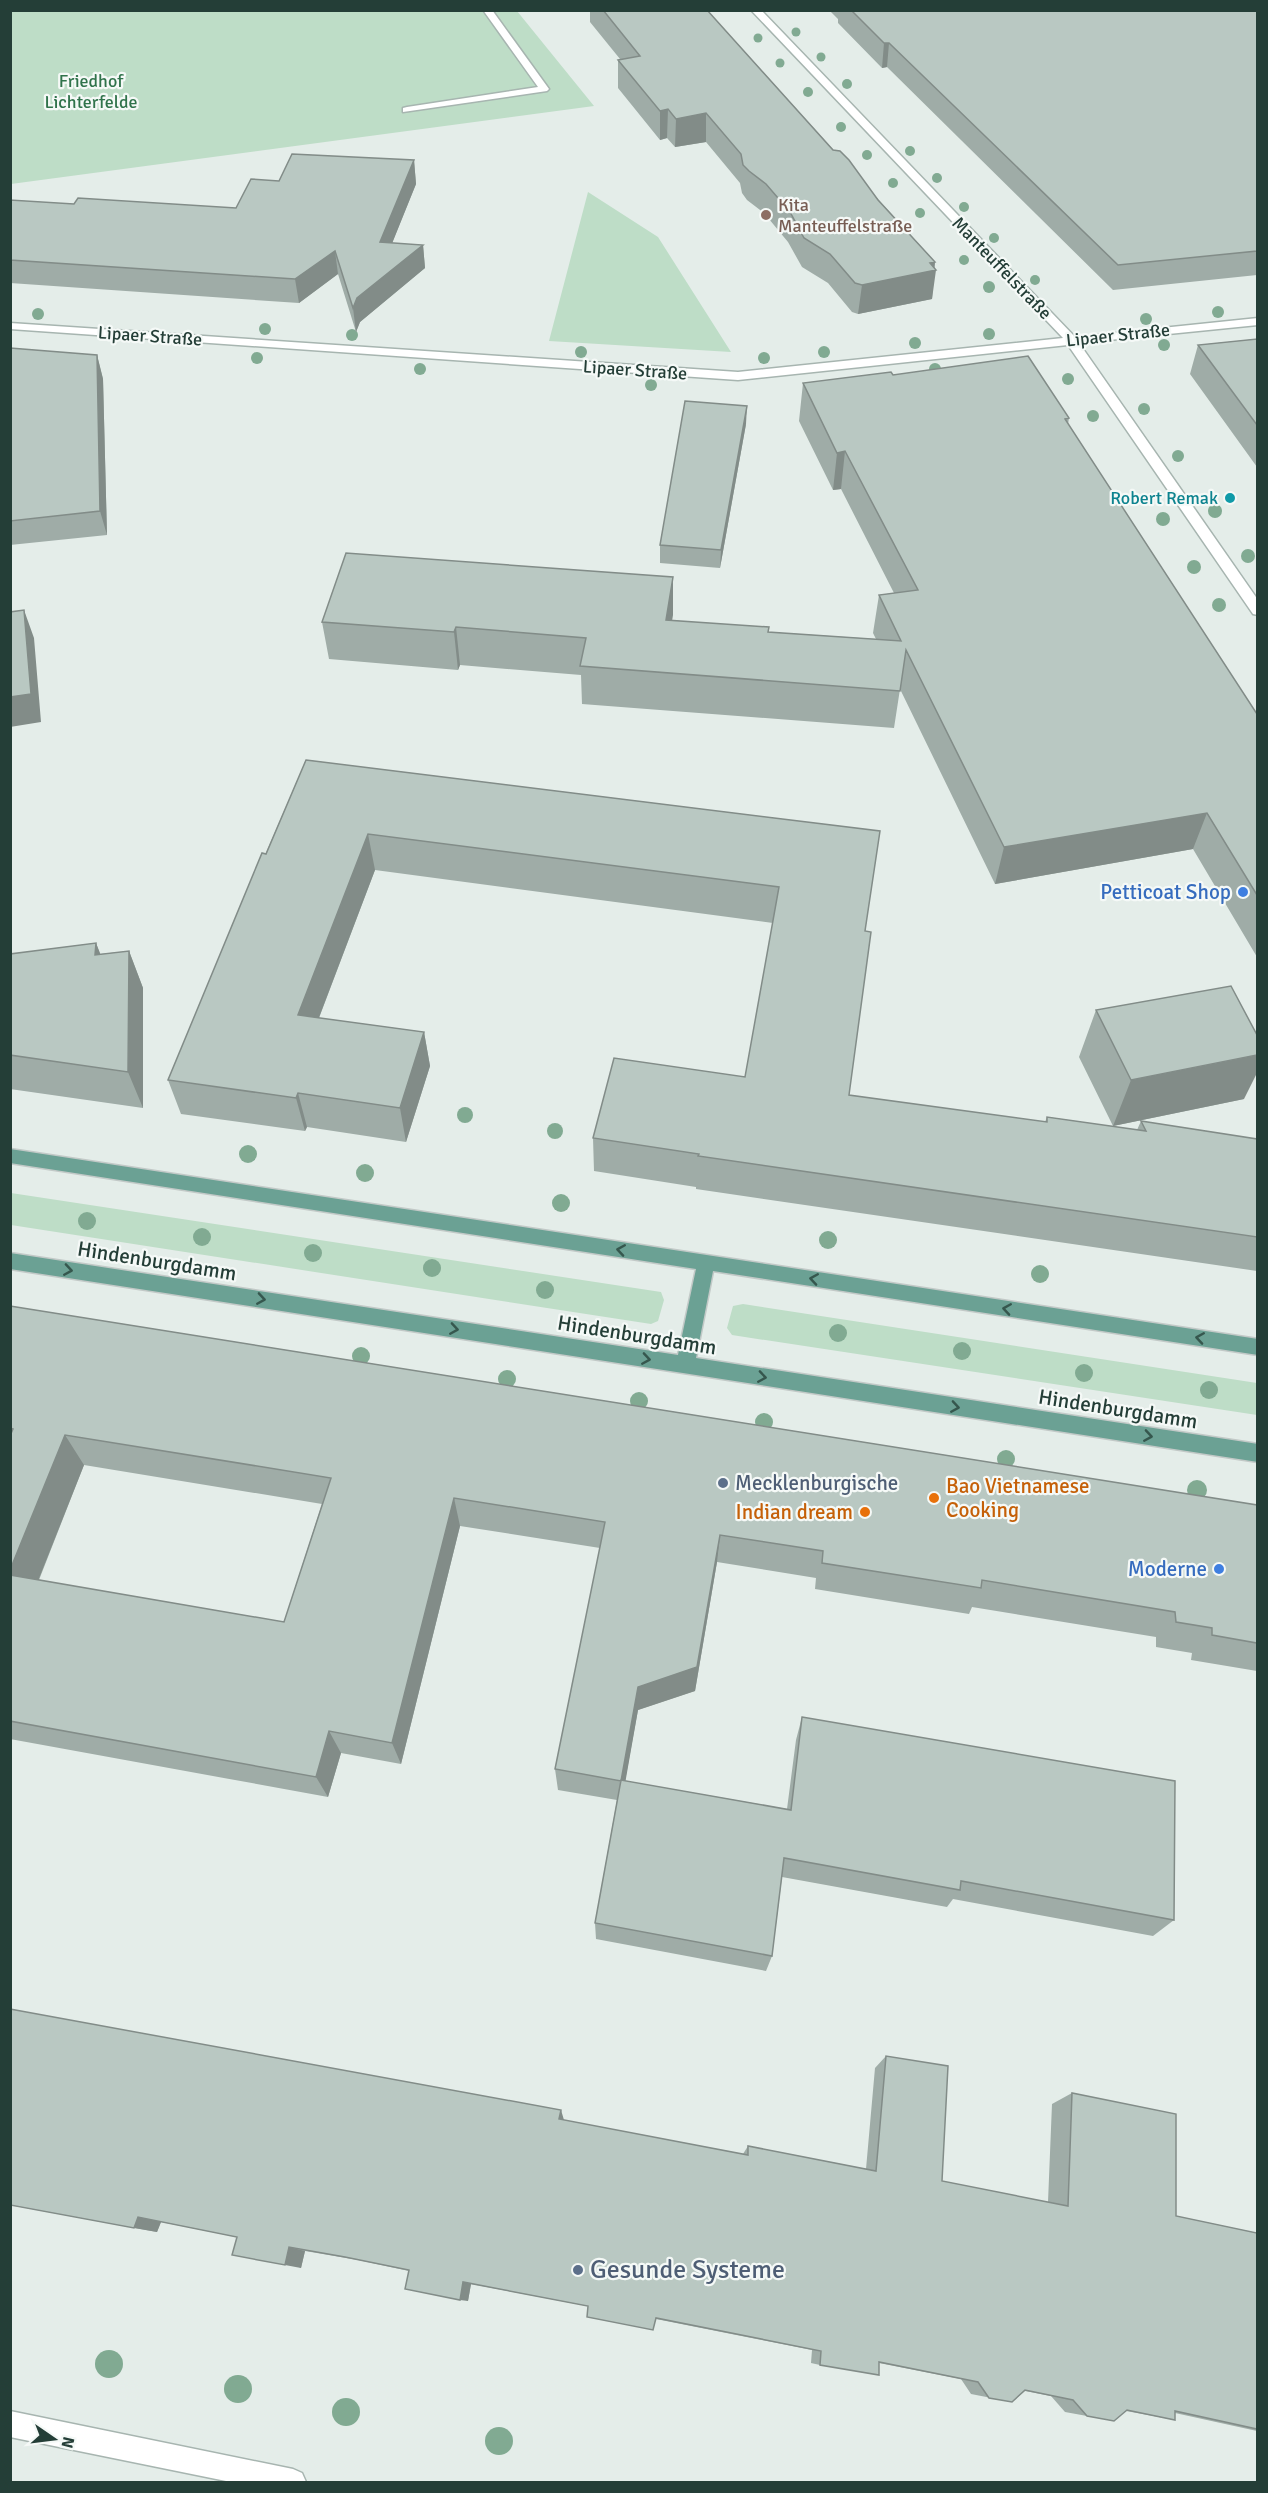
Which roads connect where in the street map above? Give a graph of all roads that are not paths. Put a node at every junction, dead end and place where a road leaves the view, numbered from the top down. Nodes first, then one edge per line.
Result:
1 (487, 10) edge
2 (755, 10) edge
3 (407, 110) dead end
4 (1257, 321) edge
5 (10, 326) edge
6 (1071, 340) junction
7 (1257, 611) edge
8 (10, 1156) edge
9 (10, 1261) edge
10 (706, 1263) junction
11 (1257, 1347) edge
12 (685, 1365) junction
13 (1257, 1453) edge
14 (10, 2424) edge
15 (293, 2482) edge

1 - 3 street
2 - 6 street, Manteuffelstraße
4 - 6 street, Lipaer Straße
5 - 6 street, Lipaer Straße
6 - 7 street, Manteuffelstraße
10 -> 8 main road
9 -> 12 main road, Hindenburgdamm
11 -> 10 main road
10 - 12 main road
12 -> 13 main road, Hindenburgdamm
14 - 15 street

